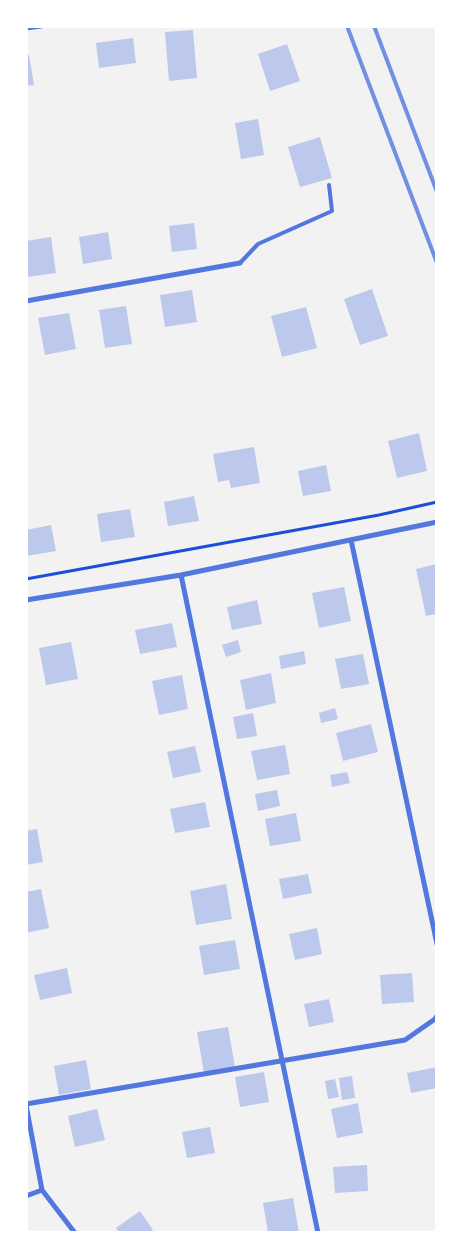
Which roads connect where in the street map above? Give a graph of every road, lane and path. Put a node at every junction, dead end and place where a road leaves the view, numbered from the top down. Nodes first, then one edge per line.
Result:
1 (40, 26) edge
2 (26, 28) edge
3 (329, 185) dead end
4 (240, 263) joint
5 (26, 301) edge
6 (437, 502) edge
7 (437, 522) edge
8 (351, 540) junction
9 (181, 574) junction
10 (26, 579) edge
11 (26, 600) edge
12 (437, 944) edge
13 (437, 1016) edge
14 (281, 1061) junction
15 (26, 1104) edge
16 (42, 1190) junction
17 (26, 1196) edge
18 (75, 1233) edge
19 (318, 1233) edge

1 - 2 street
3 - 4 lane
4 - 5 street
6 - 10 path
7 - 8 street
8 - 9 street
8 - 12 street
9 - 11 street
9 - 14 street
13 - 14 street
14 - 15 street
14 - 19 street
15 - 16 street
16 - 17 street
16 - 18 street

